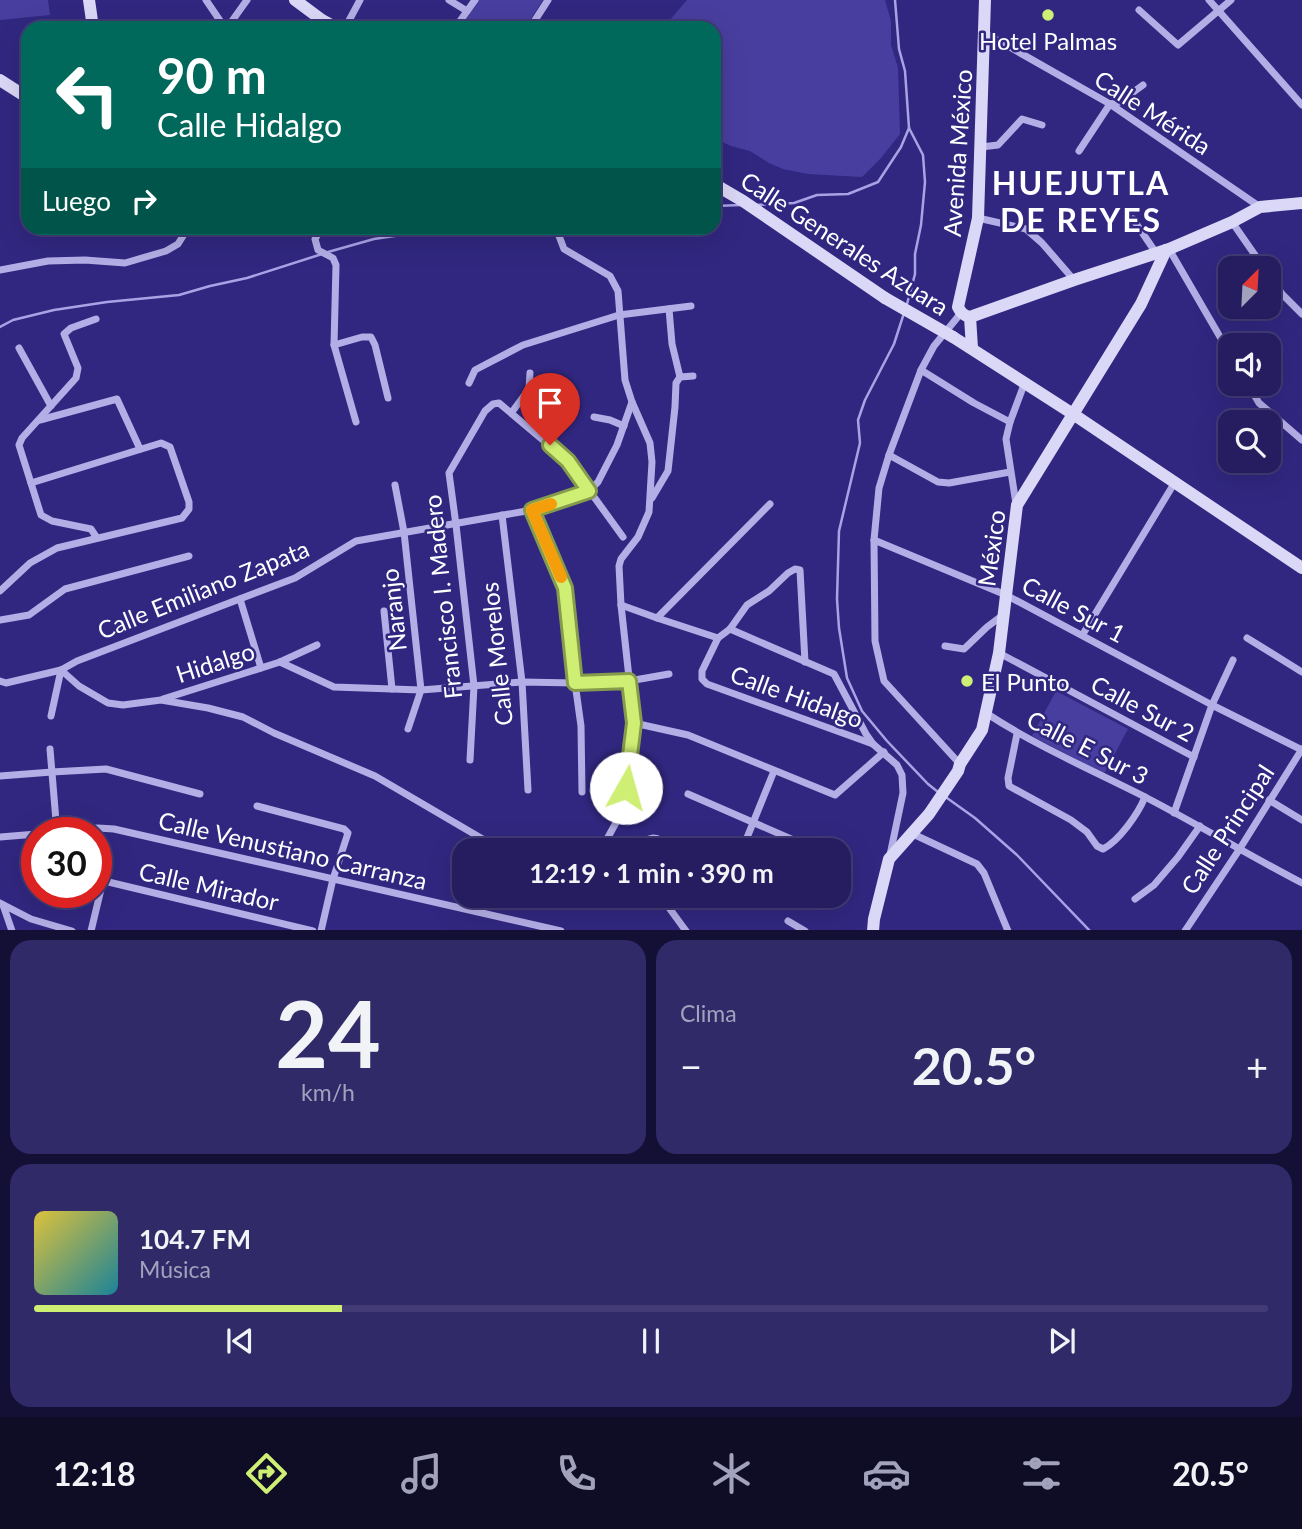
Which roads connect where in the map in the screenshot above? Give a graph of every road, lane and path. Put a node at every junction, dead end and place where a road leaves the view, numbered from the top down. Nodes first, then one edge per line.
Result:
1 (89, 0) edge
2 (206, 0) edge
3 (247, 0) edge
4 (295, 0) edge
5 (360, 0) edge
6 (449, 0) edge
7 (475, 0) edge
8 (548, 0) edge
9 (985, 0) edge
10 (1209, 0) edge
11 (1231, 0) edge
12 (1139, 10) dead end
13 (467, 11) junction
14 (1219, 12) junction
15 (322, 20) edge
16 (92, 21) edge
17 (221, 21) edge
18 (231, 21) edge
19 (349, 21) edge
20 (460, 21) edge
21 (535, 21) edge
22 (985, 33) junction
23 (0, 80) edge
24 (1143, 85) dead end
25 (21, 94) edge
26 (1110, 104) junction
27 (1302, 106) edge
28 (1042, 125) dead end
29 (981, 146) junction
30 (1079, 151) dead end
31 (721, 188) edge
32 (1302, 203) edge
33 (1260, 207) junction
34 (978, 218) junction
35 (1133, 219) dead end
36 (1232, 222) junction
37 (184, 235) edge
38 (317, 235) edge
39 (558, 235) edge
40 (1164, 251) junction
41 (1256, 256) edge
42 (0, 270) edge
43 (1074, 280) junction
44 (1281, 293) edge
45 (691, 306) dead end
46 (669, 309) junction
47 (963, 312) junction
48 (1302, 314) edge
49 (619, 315) junction
50 (96, 319) dead end
51 (1218, 335) edge
52 (334, 345) junction
53 (19, 348) dead end
54 (972, 348) junction
55 (921, 370) junction
56 (530, 373) dead end
57 (693, 376) dead end
58 (680, 377) junction
59 (1025, 382) junction
60 (469, 383) dead end
61 (1255, 396) edge
62 (388, 398) dead end
63 (632, 402) junction
64 (51, 406) junction
65 (512, 412) junction
66 (1073, 414) junction
67 (594, 417) dead end
68 (38, 420) junction
69 (356, 422) dead end
70 (1010, 422) junction
71 (624, 426) junction
72 (1302, 440) edge
73 (140, 449) junction
74 (889, 455) junction
75 (1010, 472) junction
76 (1175, 482) junction
77 (31, 483) junction
78 (395, 485) dead end
79 (589, 491) junction
80 (650, 502) junction
81 (770, 504) dead end
82 (1017, 505) junction
83 (532, 510) junction
84 (502, 514) junction
85 (457, 524) junction
86 (404, 532) junction
87 (623, 537) dead end
88 (97, 538) junction
89 (874, 540) junction
90 (189, 556) dead end
91 (1302, 568) edge
92 (0, 591) edge
93 (1006, 595) junction
94 (240, 599) junction
95 (621, 605) junction
96 (384, 611) dead end
97 (1004, 614) junction
98 (657, 618) junction
99 (0, 620) edge
100 (730, 629) junction
101 (1083, 634) junction
102 (719, 638) junction
103 (1247, 638) dead end
104 (317, 645) dead end
105 (945, 646) dead end
106 (999, 653) junction
107 (1233, 660) dead end
108 (280, 662) junction
109 (805, 662) junction
110 (261, 668) junction
111 (61, 670) junction
112 (1302, 672) edge
113 (669, 674) dead end
114 (0, 681) edge
115 (629, 681) junction
116 (522, 682) junction
117 (575, 683) junction
118 (474, 686) junction
119 (392, 689) junction
120 (421, 690) junction
121 (161, 700) junction
122 (1212, 705) junction
123 (986, 713) junction
124 (51, 716) dead end
125 (634, 723) junction
126 (408, 729) dead end
127 (1017, 734) junction
128 (873, 744) junction
129 (50, 749) dead end
130 (1302, 749) edge
131 (884, 752) junction
132 (1194, 757) junction
133 (470, 760) dead end
134 (959, 768) junction
135 (774, 771) junction
136 (52, 772) junction
137 (0, 776) edge
138 (528, 790) dead end
139 (582, 792) dead end
140 (200, 794) dead end
141 (688, 794) dead end
142 (1145, 797) junction
143 (1269, 800) junction
144 (257, 806) dead end
145 (1174, 813) junction
146 (55, 817) edge
147 (1302, 820) edge
148 (754, 824) junction
149 (1200, 825) junction
150 (112, 829) edge
151 (913, 834) junction
152 (21, 835) edge
153 (0, 836) edge
154 (481, 838) edge
155 (608, 838) edge
156 (748, 838) edge
157 (788, 838) edge
158 (1239, 850) junction
159 (889, 859) junction
160 (333, 879) junction
161 (112, 883) edge
162 (1302, 883) edge
163 (1135, 899) dead end
164 (2, 904) edge
165 (95, 908) edge
166 (669, 908) edge
167 (788, 921) dead end
168 (873, 925) edge
169 (12, 930) edge
170 (72, 930) edge
171 (91, 930) edge
172 (313, 930) edge
173 (321, 930) edge
174 (561, 930) edge
175 (686, 930) edge
176 (805, 930) edge
177 (862, 930) edge
178 (1008, 930) edge
179 (1185, 930) edge

1 - 16 street
2 - 17 street
3 - 18 street
4 - 15 street
5 - 19 street
6 - 13 street
7 - 13 street
8 - 21 street
9 - 22 street, Avenida México
10 - 14 street
11 - 14 street
12 - 14 street
13 - 20 street
14 - 27 street
22 - 26 street, Calle Mérida
22 - 29 street, Avenida México
23 - 25 street
24 - 26 street
26 - 30 street
26 - 33 street, Calle Mérida
28 - 29 street
29 - 34 street, Avenida México
31 - 54 street, Calle Generales Azuara, bridge
32 - 33 street
33 - 36 street
34 - 43 street
34 - 47 street, Avenida México
35 - 40 street
36 - 40 street
36 - 41 street
37 - 42 street
38 - 52 street
39 - 49 street
40 - 43 street
40 - 51 street
40 - 66 street, México
43 - 47 street
44 - 48 street
45 - 46 street
46 - 49 street
46 - 58 street
47 - 54 street, Avenida México
47 - 55 street
49 - 60 street
49 - 63 street
50 - 64 street
52 - 62 street
52 - 69 street
53 - 64 street
54 - 59 street, Calle Generales Azuara
55 - 70 street
55 - 74 street
56 - 65 street
57 - 58 street
58 - 80 street
59 - 66 street, Calle Generales Azuara
59 - 70 street
61 - 72 street
63 - 71 street
63 - 80 street
64 - 68 street
65 - 79 street
65 - 85 street, Francisco I. Madero
66 - 76 street, Calle Generales Azuara
66 - 82 street, México
67 - 71 street
68 - 73 street
68 - 77 street
70 - 75 street
71 - 79 street
73 - 77 street
73 - 88 street
74 - 75 street
74 - 89 street
75 - 82 street
76 - 91 street, Calle Generales Azuara
76 - 101 street
77 - 88 street
78 - 86 street, Naranjo
79 - 83 street, Calle Emiliano Zapata
79 - 87 street
80 - 95 street
81 - 98 street
82 - 93 street, México
83 - 84 street, Calle Emiliano Zapata
83 - 117 street
84 - 85 street, Calle Emiliano Zapata
84 - 116 street, Calle Morelos
85 - 86 street, Calle Emiliano Zapata
85 - 118 street, Francisco I. Madero
86 - 94 street, Calle Emiliano Zapata
86 - 120 street, Naranjo
88 - 92 street
89 - 93 street, Calle Sur 1
89 - 134 street
90 - 99 street
93 - 97 street, México
93 - 101 street, Calle Sur 1
94 - 110 street
94 - 111 street, Calle Emiliano Zapata
95 - 98 street
95 - 115 street
96 - 119 street
97 - 105 street
97 - 106 street, México
98 - 102 street
100 - 102 street
100 - 109 street
100 - 109 street
101 - 122 street, Calle Sur 1
102 - 128 street, Calle Hidalgo
103 - 112 street
104 - 108 street, Hidalgo
106 - 123 street, México
106 - 132 street, Calle Sur 2
107 - 122 street
108 - 110 street, Hidalgo
108 - 119 street
109 - 128 street
110 - 121 street, Hidalgo
111 - 114 street, Calle Emiliano Zapata
111 - 121 street
111 - 124 street
113 - 115 street
115 - 117 street
115 - 125 street
116 - 117 street
116 - 118 street
116 - 138 street, Calle Morelos
117 - 139 street
118 - 120 street
118 - 133 street, Francisco I. Madero
119 - 120 street
120 - 126 street, Naranjo
121 - 154 street
122 - 130 street
122 - 132 street
123 - 127 street, Calle E Sur 3
123 - 134 street, México
125 - 135 street
125 - 155 street
127 - 142 street, Calle E Sur 3
127 - 142 street
128 - 131 street
129 - 136 street
130 - 143 street, Calle Principal
131 - 135 street
131 - 159 street
132 - 145 street
134 - 151 street, México
135 - 148 street
136 - 137 street
136 - 140 street
136 - 146 street
141 - 148 street
142 - 145 street, Calle E Sur 3
143 - 147 street
143 - 158 street, Calle Principal
144 - 160 street
145 - 149 street, Calle E Sur 3
148 - 156 street
148 - 157 street
149 - 158 street, Calle E Sur 3
149 - 163 street
150 - 160 street, Calle Venustiano Carranza
151 - 159 street, México
151 - 178 street
152 - 153 street
158 - 162 street, Calle E Sur 3
158 - 179 street, Calle Principal
159 - 168 street
160 - 173 street
160 - 174 street, Calle Venustiano Carranza
161 - 172 street, Calle Mirador
164 - 169 street
164 - 170 street
165 - 171 street
166 - 175 street
167 - 176 street
168 - 177 street

